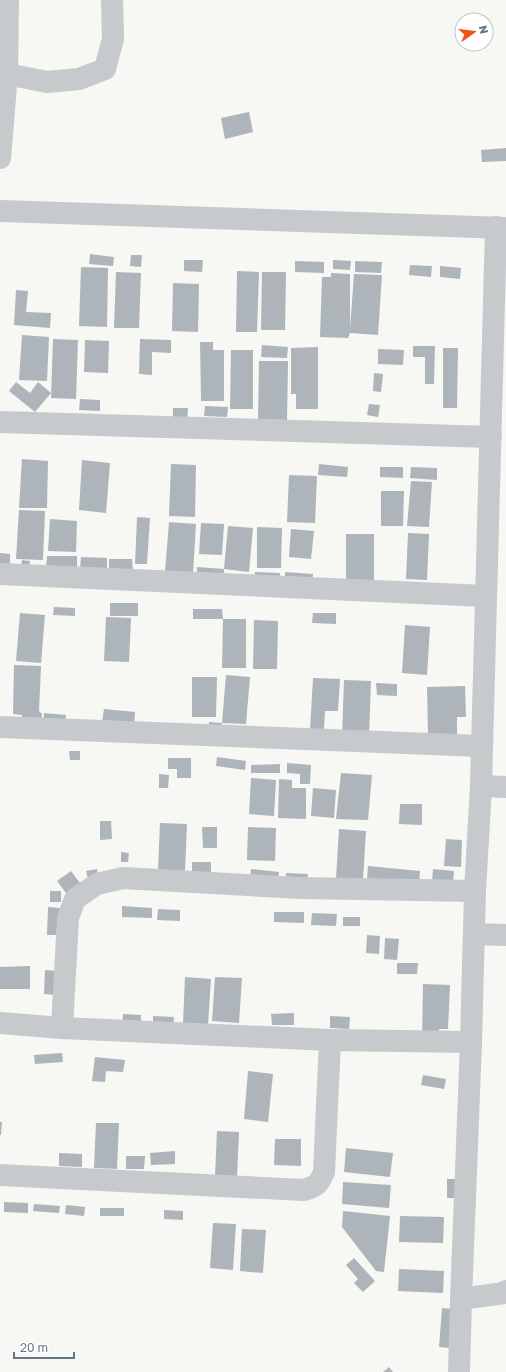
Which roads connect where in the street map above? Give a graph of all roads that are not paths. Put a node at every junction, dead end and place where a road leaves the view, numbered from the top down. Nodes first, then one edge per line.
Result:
1 (8, 0) edge
2 (112, 0) edge
3 (7, 74) junction
4 (0, 158) edge
5 (0, 211) edge
6 (501, 228) edge
7 (0, 422) edge
8 (491, 437) junction
9 (0, 574) edge
10 (485, 596) junction
11 (0, 727) edge
12 (481, 746) junction
13 (480, 786) junction
14 (506, 787) edge
15 (475, 891) junction
16 (474, 934) junction
17 (506, 935) edge
18 (0, 1023) edge
19 (62, 1028) junction
20 (330, 1040) junction
21 (471, 1042) junction
22 (0, 1174) edge
23 (506, 1294) edge
24 (461, 1299) junction
25 (459, 1372) edge

1 - 3 street
2 - 3 street
3 - 4 street
5 - 6 street
6 - 8 street
7 - 8 street
8 - 10 street
9 - 10 street
10 - 12 street
11 - 12 street
12 - 13 street
13 - 14 street
13 - 15 street
15 - 16 street
15 - 19 street
16 - 17 street
16 - 21 street
18 - 19 street
19 - 20 street
20 - 21 street
20 - 22 street
21 - 24 street
23 - 24 street
24 - 25 street

